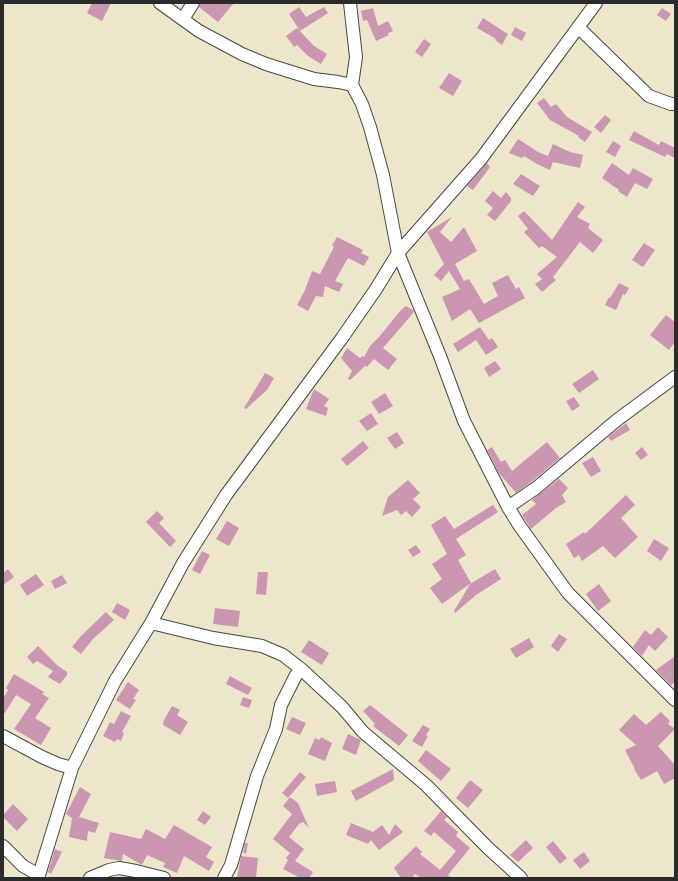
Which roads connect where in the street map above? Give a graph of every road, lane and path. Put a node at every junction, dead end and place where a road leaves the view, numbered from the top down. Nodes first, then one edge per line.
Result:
1 (160, 3) edge
2 (193, 3) edge
3 (350, 3) edge
4 (596, 3) edge
5 (183, 19) junction
6 (578, 27) junction
7 (352, 85) junction
8 (675, 104) edge
9 (398, 253) junction
10 (673, 382) edge
11 (508, 507) junction
12 (151, 623) junction
13 (301, 669) junction
14 (675, 700) edge
15 (3, 736) edge
16 (72, 768) junction
17 (3, 846) edge
18 (39, 876) edge
19 (90, 878) edge
20 (164, 878) edge
21 (224, 878) edge
22 (520, 878) edge

1 - 5 street
2 - 5 street
3 - 7 street
4 - 6 street
5 - 7 street
6 - 8 street
6 - 9 street
7 - 9 street
9 - 11 street
9 - 12 street
10 - 11 street
11 - 14 street
12 - 13 street
12 - 16 street
13 - 21 street
13 - 22 street
15 - 16 street
16 - 18 street
17 - 18 street
19 - 20 street

